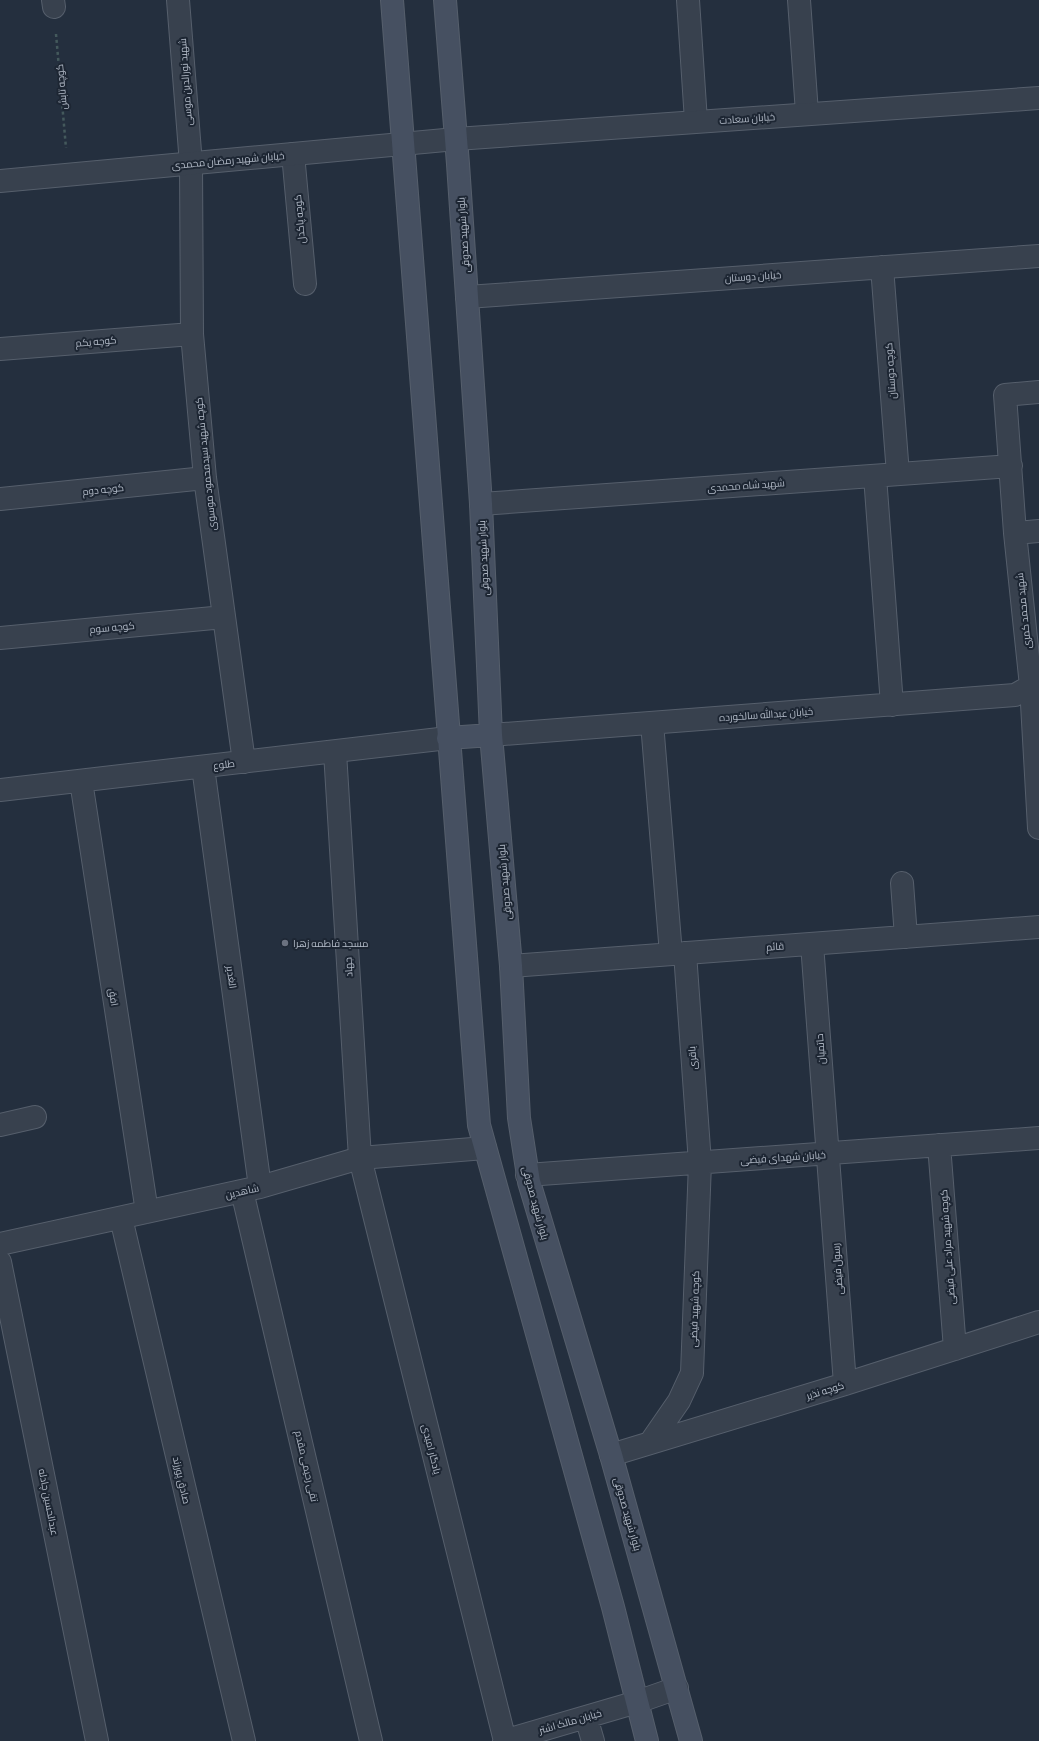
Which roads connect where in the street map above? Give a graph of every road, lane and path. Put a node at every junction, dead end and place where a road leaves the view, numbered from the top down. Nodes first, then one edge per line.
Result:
1 (178, 0) edge
2 (392, 0) edge
3 (444, 0) edge
4 (688, 0) edge
5 (799, 0) edge
6 (53, 4) edge
7 (1039, 98) edge
8 (807, 113) junction
9 (696, 121) junction
10 (456, 139) junction
11 (403, 144) junction
12 (293, 154) junction
13 (191, 164) junction
14 (68, 175) junction
15 (0, 181) edge
16 (1039, 256) edge
17 (882, 267) junction
18 (305, 284) dead end
19 (467, 297) junction
20 (192, 334) junction
21 (0, 349) edge
22 (1039, 392) edge
23 (1010, 466) junction
24 (898, 474) junction
25 (874, 476) junction
26 (206, 478) junction
27 (0, 499) edge
28 (481, 504) junction
29 (1039, 531) edge
30 (1016, 533) junction
31 (224, 617) junction
32 (0, 638) edge
33 (1035, 686) edge
34 (892, 705) junction
35 (652, 723) junction
36 (491, 736) junction
37 (448, 738) junction
38 (335, 752) junction
39 (244, 762) junction
40 (203, 767) junction
41 (82, 781) junction
42 (0, 790) edge
43 (1039, 826) edge
44 (902, 883) dead end
45 (1039, 927) edge
46 (906, 937) junction
47 (812, 944) junction
48 (678, 953) junction
49 (511, 966) junction
50 (34, 1117) dead end
51 (0, 1124) edge
52 (1039, 1138) edge
53 (939, 1146) junction
54 (485, 1148) junction
55 (828, 1153) junction
56 (360, 1158) junction
57 (700, 1163) junction
58 (527, 1175) junction
59 (251, 1189) junction
60 (148, 1212) junction
61 (121, 1218) junction
62 (0, 1244) edge
63 (0, 1262) edge
64 (1039, 1322) edge
65 (955, 1349) junction
66 (845, 1384) junction
67 (650, 1443) junction
68 (611, 1455) junction
69 (676, 1688) junction
70 (637, 1702) junction
71 (586, 1717) junction
72 (97, 1741) edge
73 (244, 1741) edge
74 (371, 1741) edge
75 (505, 1741) edge
76 (593, 1741) edge
77 (647, 1741) edge
78 (691, 1741) edge

1 - 13 street, شهید نورالدین موسی
2 - 11 main road
3 - 10 main road, بلوار شهید صدوقی
4 - 9 street
5 - 8 street
6 - 14 path, کوچه تابش
7 - 8 street, خیابان سعادت
8 - 9 street, خیابان سعادت
9 - 10 street, خیابان سعادت
10 - 11 street, خیابان شهید رمضان محمدی
10 - 19 main road, بلوار شهید صدوقی
11 - 12 street, خیابان شهید رمضان محمدی
11 - 37 main road
12 - 13 street, خیابان شهید رمضان محمدی
12 - 18 street, کوچه پاکدل
13 - 14 street, خیابان شهید رمضان محمدی
13 - 20 street, کوچه شهید سیدمحمود موسوی
14 - 15 street, خیابان شهید رمضان محمدی
16 - 17 street, خیابان دوستان
17 - 19 street, خیابان دوستان
17 - 24 street, کوچه دوستان
19 - 28 main road, بلوار شهید صدوقی
20 - 21 street, کوچه یکم
20 - 26 street, کوچه شهید سیدمحمود موسوی
22 - 23 street, شهید محمد کمری
23 - 24 street, شهید شاه محمدی
23 - 30 street, شهید محمد کمری
24 - 25 street, شهید شاه محمدی
25 - 28 street, شهید شاه محمدی
25 - 34 street
26 - 27 street, کوچه دوم
26 - 31 street, کوچه شهید سیدمحمود موسوی
28 - 36 main road, بلوار شهید صدوقی
29 - 30 street
30 - 33 street, شهید محمد کمری
31 - 32 street, کوچه سوم
31 - 39 street, کوچه شهید سیدمحمود موسوی
33 - 34 street, خیابان عبدالله سالخورده
33 - 43 street, شهید محمد کمری
34 - 35 street, خیابان عبدالله سالخورده
35 - 36 street, خیابان عبدالله سالخورده
35 - 48 street, باقری
36 - 37 main road
36 - 49 main road, بلوار شهید صدوقی
37 - 38 street, طلوع
37 - 54 main road
38 - 39 street, طلوع
38 - 56 street, جهاد
39 - 40 street, طلوع
40 - 41 street, طلوع
40 - 59 street, الغدیر
41 - 42 street, طلوع
41 - 60 street, افق
44 - 46 street
45 - 46 street, قائم
46 - 47 street, قائم
47 - 48 street, قائم
47 - 55 street, حاتمیان
48 - 49 street, قائم
48 - 57 street, باقری
49 - 58 main road, بلوار شهید صدوقی
50 - 51 street
52 - 53 street, خیابان شهدای فیضی
53 - 55 street, خیابان شهدای فیضی
53 - 65 street, کوچه شهید مراد علی فیضی
54 - 56 street, شاهدین
54 - 70 main road
55 - 57 street, خیابان شهدای فیضی
55 - 66 street, رسول فیضی
56 - 59 street, شاهدین
56 - 75 street, یادگار امیدی
57 - 58 street, خیابان شهدای فیضی
57 - 67 street, کوچه شهید فیضی
58 - 68 main road, بلوار شهید صدوقی
59 - 60 street, شاهدین
59 - 74 street, تقی رحیمی مقدم
60 - 61 street, شاهدین
61 - 62 street, شاهدین
61 - 73 street, صادق پورزند
63 - 72 street, عبدالحسین چادله
64 - 65 street, کوچه نذیر
65 - 66 street, کوچه نذیر
66 - 67 street, کوچه نذیر
67 - 68 street, کوچه نذیر
68 - 69 main road, بلوار شهید صدوقی
69 - 70 street, خیابان مالک اشتر
69 - 78 main road, بلوار شهید صدوقی
70 - 71 street, خیابان مالک اشتر
70 - 77 main road
71 - 75 street, خیابان مالک اشتر
71 - 76 street

